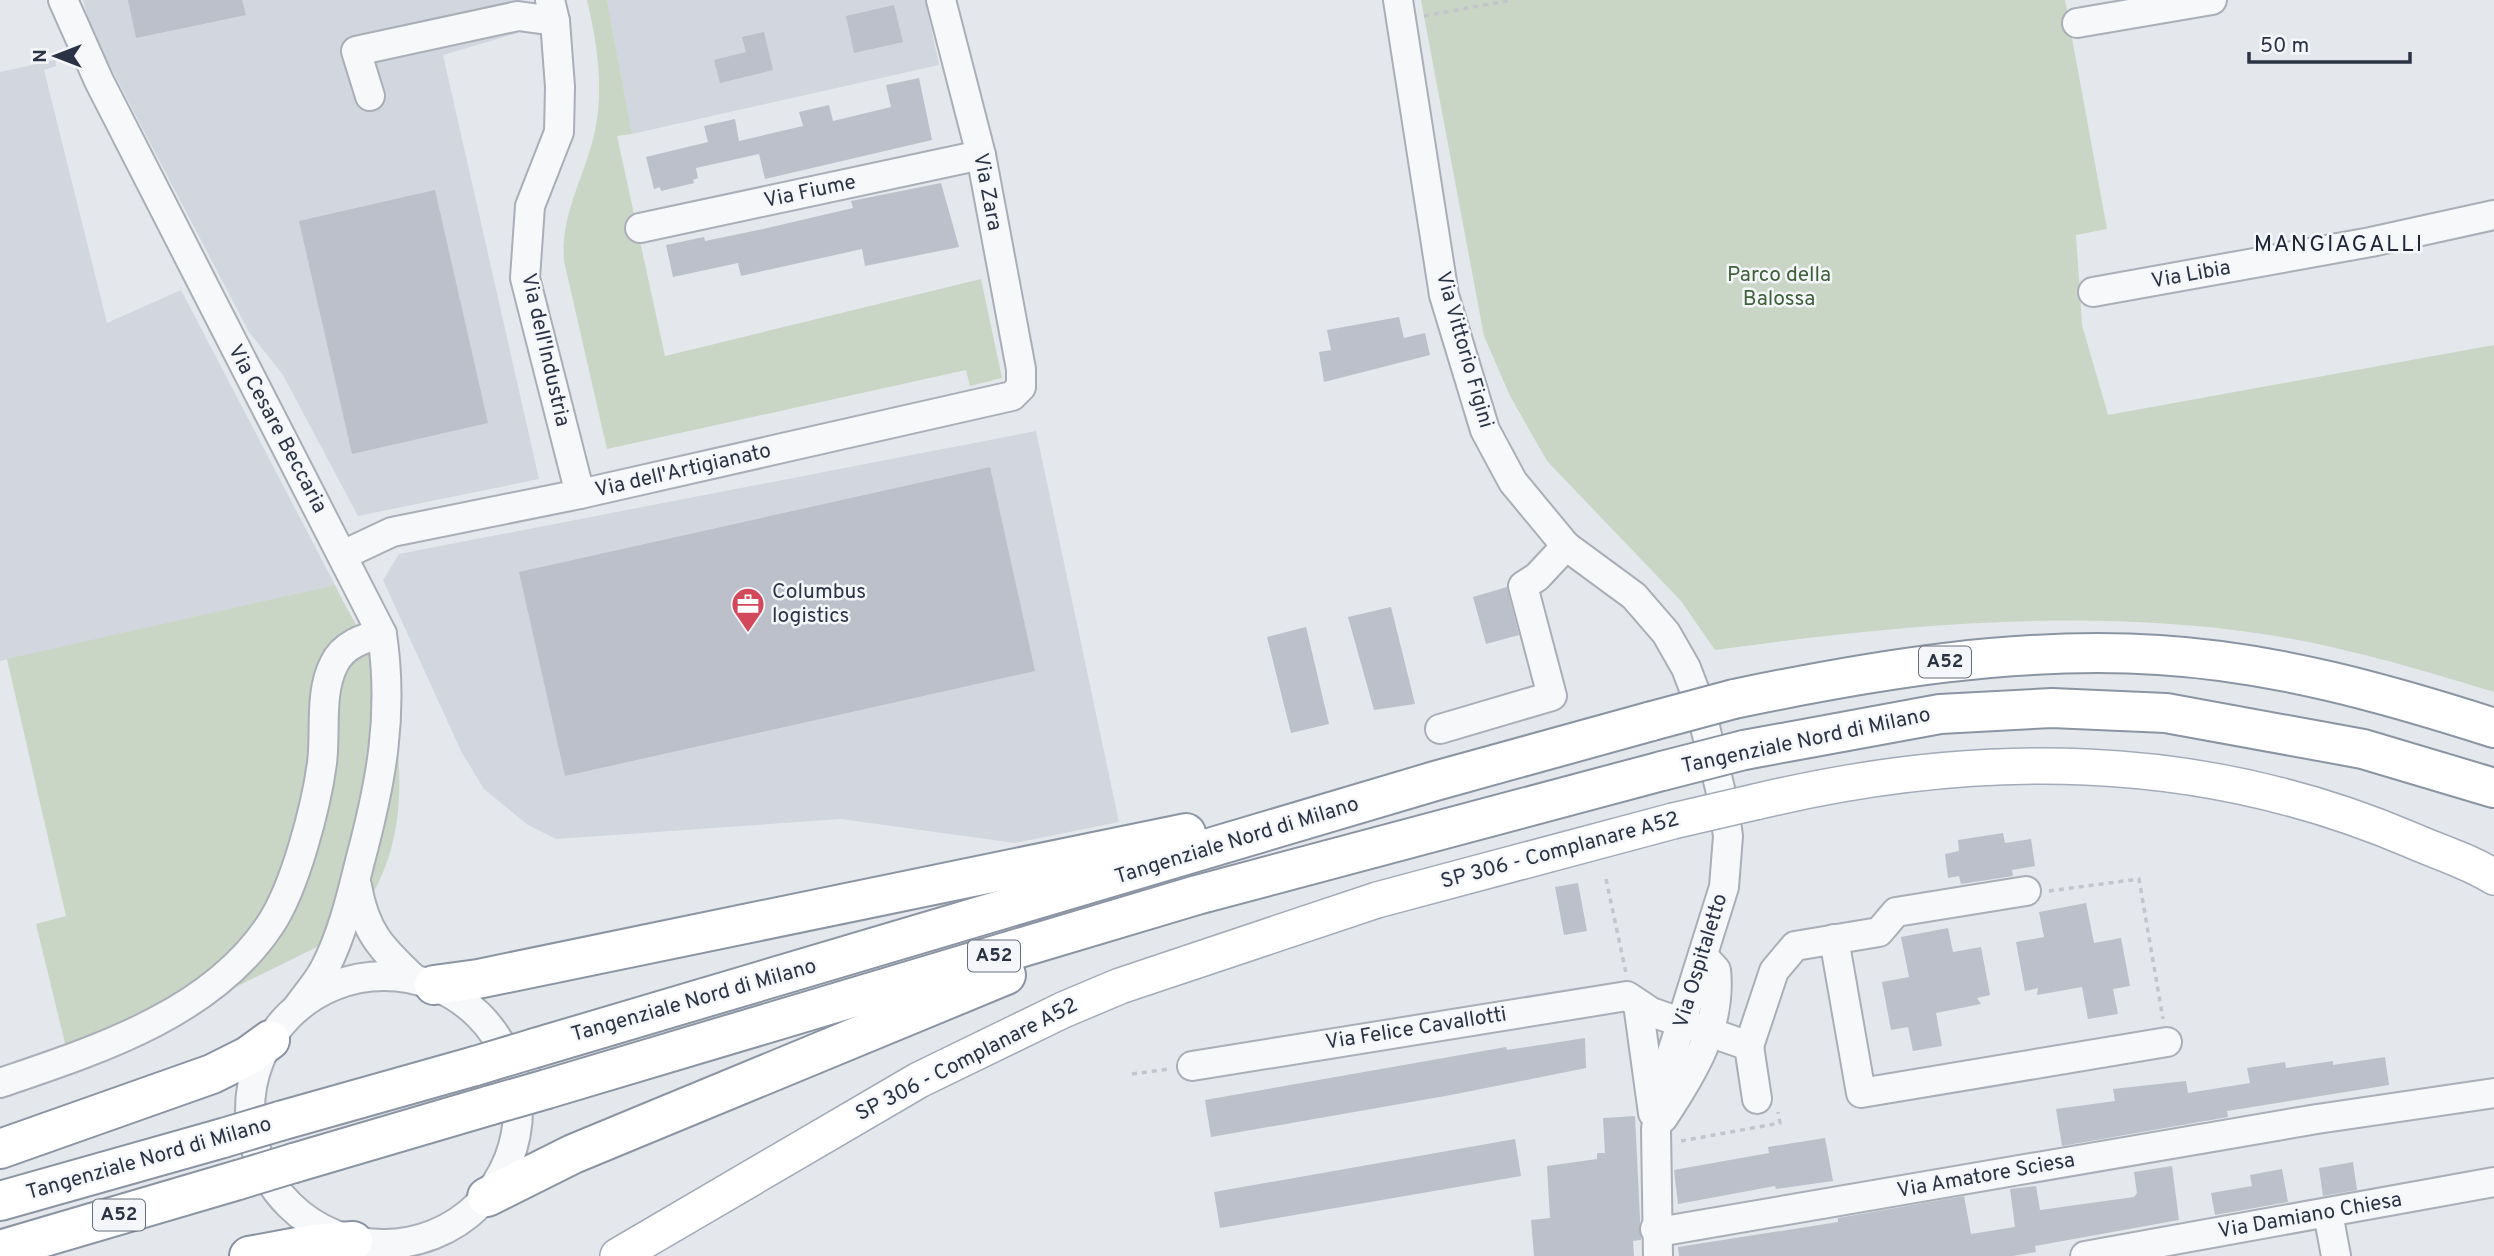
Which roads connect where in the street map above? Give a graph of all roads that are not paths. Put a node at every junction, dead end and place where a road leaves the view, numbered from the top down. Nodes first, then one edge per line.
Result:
1 (63, 0) edge
2 (941, 0) edge
3 (2212, 0) edge
4 (1399, 10) edge
5 (553, 11) edge
6 (2077, 23) dead end
7 (370, 96) dead end
8 (981, 155) junction
9 (2494, 215) edge
10 (640, 228) dead end
11 (2094, 292) dead end
12 (1021, 387) joint
13 (580, 494) junction
14 (1566, 546) junction
15 (343, 555) junction
16 (382, 634) junction
17 (1686, 668) joint
18 (2494, 728) edge
19 (1440, 729) dead end
20 (1435, 781) junction
21 (2494, 788) edge
22 (2494, 877) edge
23 (355, 879) junction
24 (2026, 891) road end
25 (1198, 895) junction
26 (1834, 939) junction
27 (1704, 957) junction
28 (424, 982) junction
29 (1632, 1000) junction
30 (297, 1008) junction
31 (1681, 1023) junction
32 (1710, 1033) junction
33 (270, 1040) junction
34 (2167, 1042) road end
35 (1749, 1046) junction
36 (1192, 1066) road end
37 (0, 1083) edge
38 (2494, 1093) edge
39 (1757, 1100) road end
40 (1655, 1137) junction
41 (0, 1149) edge
42 (2494, 1182) edge
43 (487, 1197) junction
44 (0, 1201) edge
45 (2328, 1213) junction
46 (677, 1221) junction
47 (353, 1241) junction
48 (1657, 1243) edge
49 (2206, 1246) edge
50 (0, 1250) edge
51 (248, 1256) edge
52 (618, 1256) edge
53 (656, 1256) edge
54 (2085, 1256) edge
55 (2336, 1256) edge

1 - 15 street, Via Cesare Beccaria
2 - 8 street, Via Zara
3 - 6 street
4 - 14 street, Via Vittorio Figini
5 - 7 street
5 - 13 street, Via dell'Industria
8 - 10 street, Via Fiume
8 - 12 street, Via Zara
9 - 11 street, Via Libia
12 - 13 street, Via dell'Artigianato
13 - 15 street, Via dell'Artigianato
14 - 17 street, Via Vittorio Figini
14 - 19 street
15 - 16 street, Via Cesare Beccaria
16 - 23 street, Via Cesare Beccaria
16 - 37 street
17 - 27 street, Via Ospitaletto
18 - 20 highway, Tangenziale Nord di Milano / A52, bridge
20 - 28 highway
20 - 44 highway, Tangenziale Nord di Milano / A52, bridge
21 - 25 highway, Tangenziale Nord di Milano / A52, bridge
22 - 46 main road, SP 306 - Complanare A52, bridge
23 - 28 street, Via Cesare Beccaria
23 - 30 street, Via Cesare Beccaria
24 - 26 street
25 - 43 highway
25 - 50 highway, Tangenziale Nord di Milano / A52, bridge
26 - 34 street
26 - 35 street
27 - 31 street, Via Ospitaletto
27 - 32 street
28 - 30 street
28 - 43 street
29 - 31 street
29 - 36 street, Via Felice Cavallotti
29 - 40 street
30 - 33 street
31 - 32 street
31 - 40 street, Via Ospitaletto
32 - 35 street
32 - 40 street
33 - 41 highway
33 - 47 street
35 - 39 street
38 - 48 street, Via Amatore Sciesa
40 - 48 street, Via Ospitaletto
42 - 45 street, Via Damiano Chiesa
43 - 47 street
45 - 49 street, Via Damiano Chiesa
45 - 55 street
46 - 52 main road, SP 306 - Complanare A52
46 - 53 main road
47 - 51 highway
49 - 54 street, Via Damiano Chiesa

